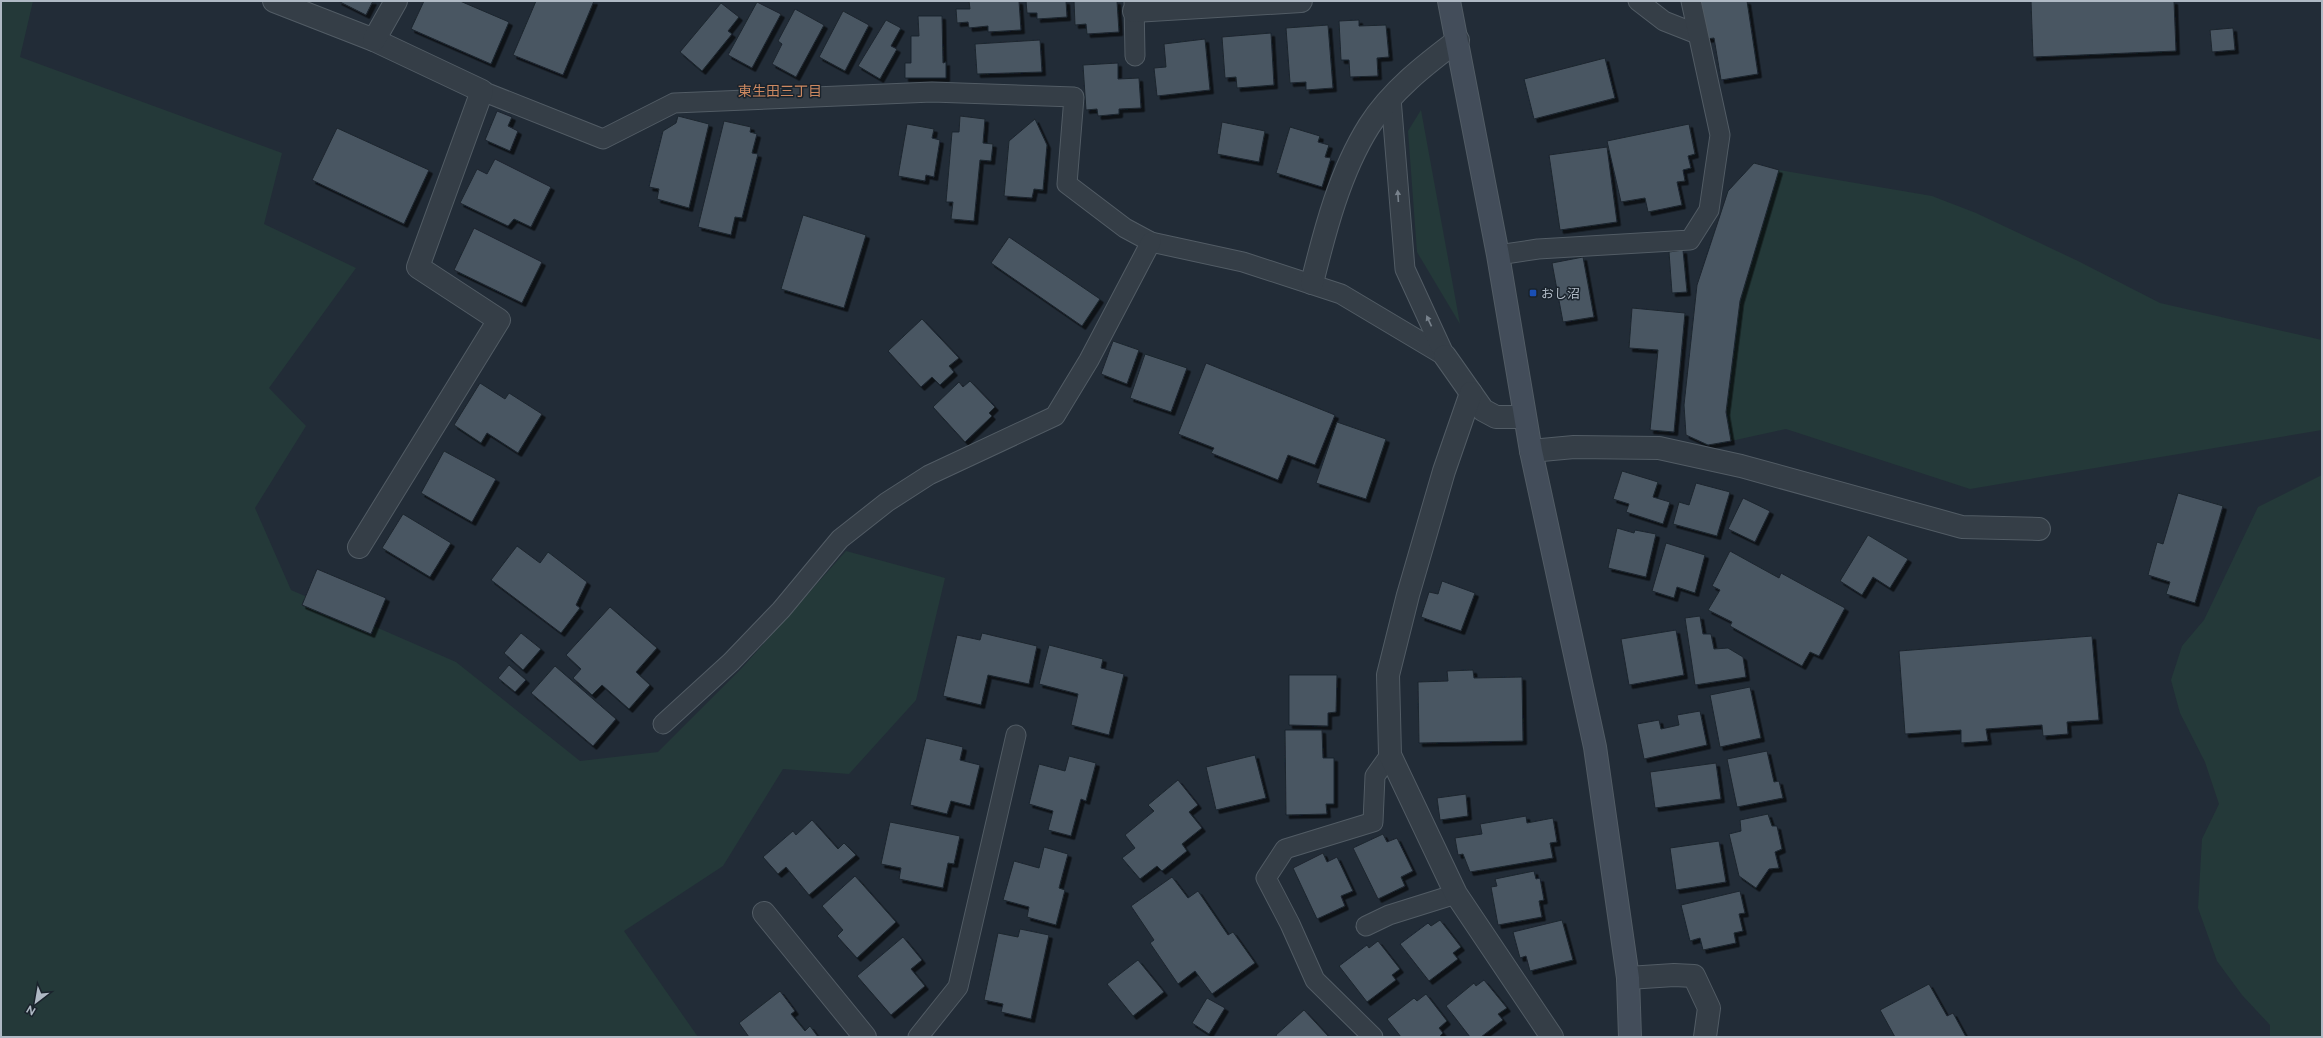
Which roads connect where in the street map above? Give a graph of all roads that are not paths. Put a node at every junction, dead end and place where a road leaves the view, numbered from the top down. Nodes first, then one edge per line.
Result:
1 (274, 1) edge
2 (396, 1) edge
3 (1301, 1) edge
4 (1449, 1) edge
5 (1638, 1) edge
6 (1691, 1) edge
7 (1134, 6) edge
8 (1697, 34) junction
9 (374, 40) junction
10 (1458, 40) junction
11 (1135, 56) dead end
12 (482, 90) junction
13 (1391, 98) junction
14 (1151, 242) junction
15 (1498, 255) junction
16 (1312, 283) junction
17 (1445, 356) junction
18 (1471, 392) junction
19 (1524, 417) junction
20 (1531, 451) junction
21 (2039, 529) dead end
22 (360, 547) dead end
23 (663, 724) dead end
24 (1016, 736) dead end
25 (1390, 755) junction
26 (1456, 894) junction
27 (764, 913) dead end
28 (1366, 926) dead end
29 (1628, 978) junction
30 (866, 1037) edge
31 (918, 1037) edge
32 (1373, 1037) edge
33 (1552, 1037) edge
34 (1630, 1037) edge
35 (1705, 1037) edge

1 - 9 street
2 - 9 street
3 - 7 street
4 - 10 street
5 - 8 lane
6 - 8 lane
7 - 11 lane
8 - 15 lane
9 - 12 street
10 - 13 street
10 - 15 street
12 - 14 lane
12 - 22 street
13 - 16 street
17 -> 13 lane
14 - 16 lane
14 - 23 lane
15 - 19 street
16 - 17 lane
17 - 18 street
18 - 19 street
18 - 25 street
19 - 20 street
20 - 21 street
20 - 29 street
24 - 31 lane
25 - 26 street
25 - 32 lane
26 - 28 lane
26 - 33 street
27 - 30 street
29 - 34 street
29 - 35 street

